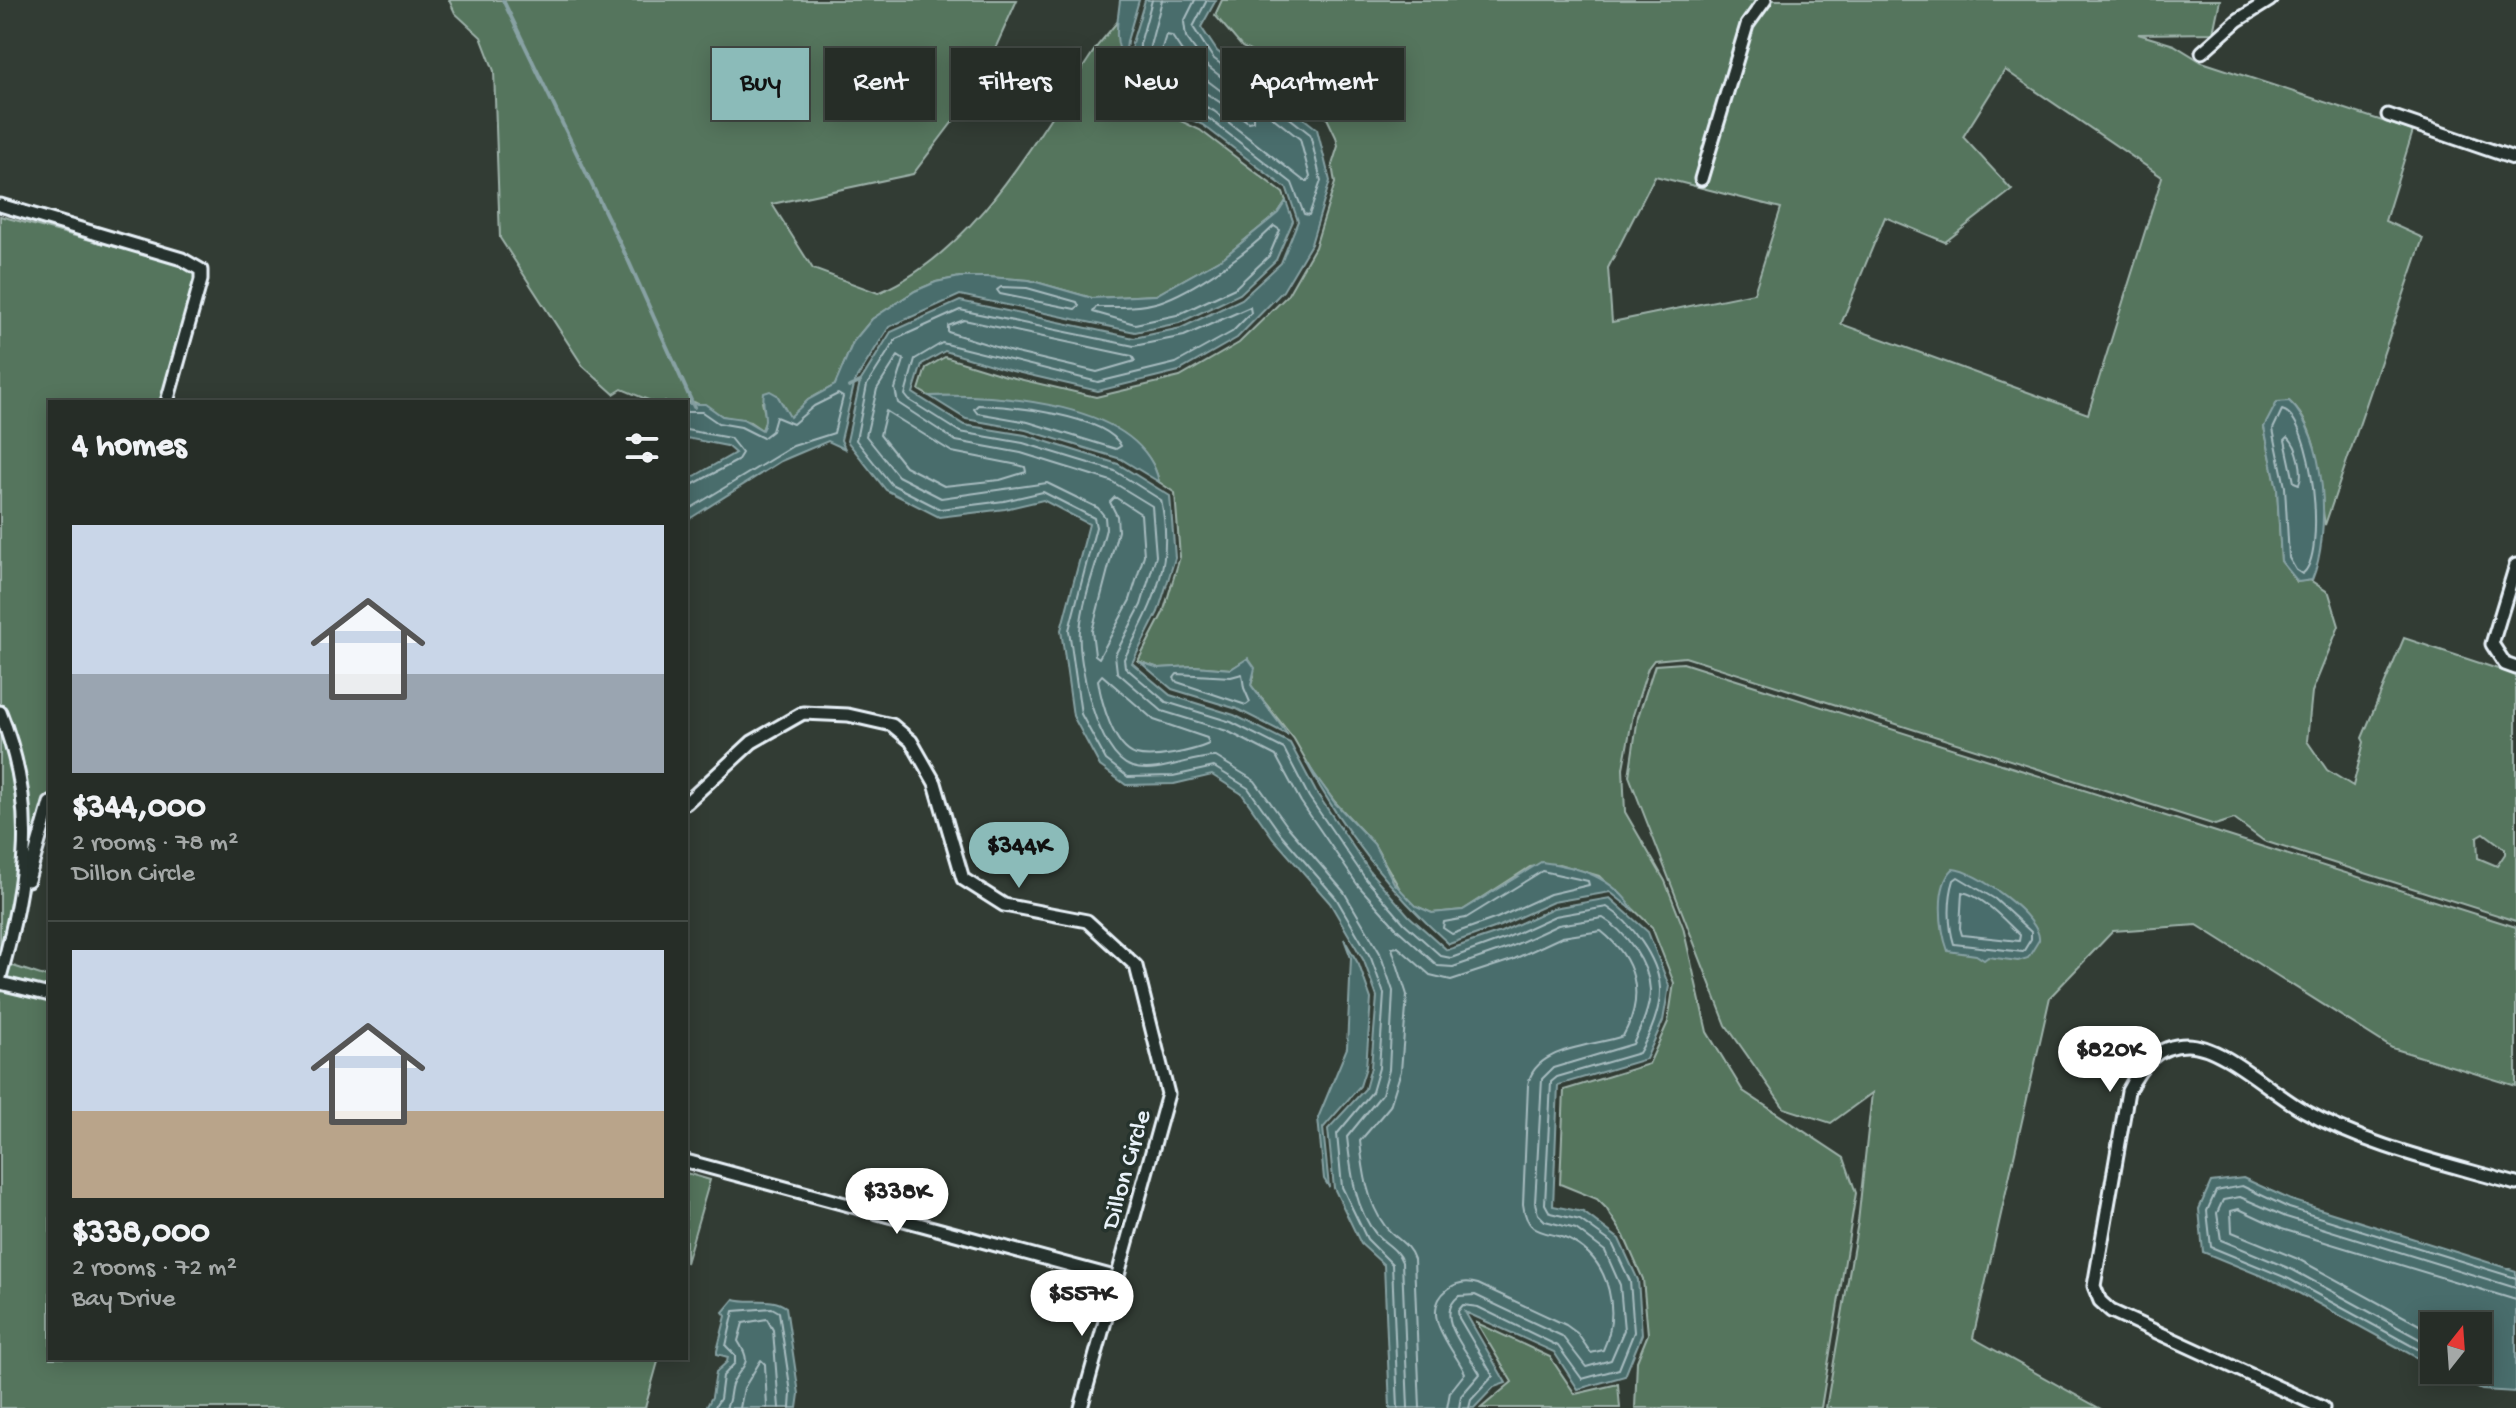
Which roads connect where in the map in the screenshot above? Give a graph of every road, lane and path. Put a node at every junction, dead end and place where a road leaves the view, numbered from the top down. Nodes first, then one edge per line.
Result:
1 (1765, 0) edge
2 (2270, 0) edge
3 (2202, 52) dead end
4 (2388, 115) dead end
5 (2516, 159) edge
6 (1701, 179) dead end
7 (0, 205) edge
8 (168, 400) edge
9 (2516, 565) edge
10 (2516, 668) edge
11 (0, 712) edge
12 (688, 801) edge
13 (48, 810) edge
14 (17, 916) junction
15 (0, 980) edge
16 (48, 994) edge
17 (688, 1162) edge
18 (2516, 1184) edge
19 (1118, 1278) junction
20 (1081, 1408) edge
21 (2323, 1408) edge

1 - 6 street
2 - 3 street
4 - 5 street
7 - 8 street
9 - 10 street
11 - 14 street
12 - 19 street, Dillon Circle
13 - 14 street
14 - 15 street
15 - 16 street
17 - 19 street
18 - 21 street
19 - 20 street, Dillon Circle

